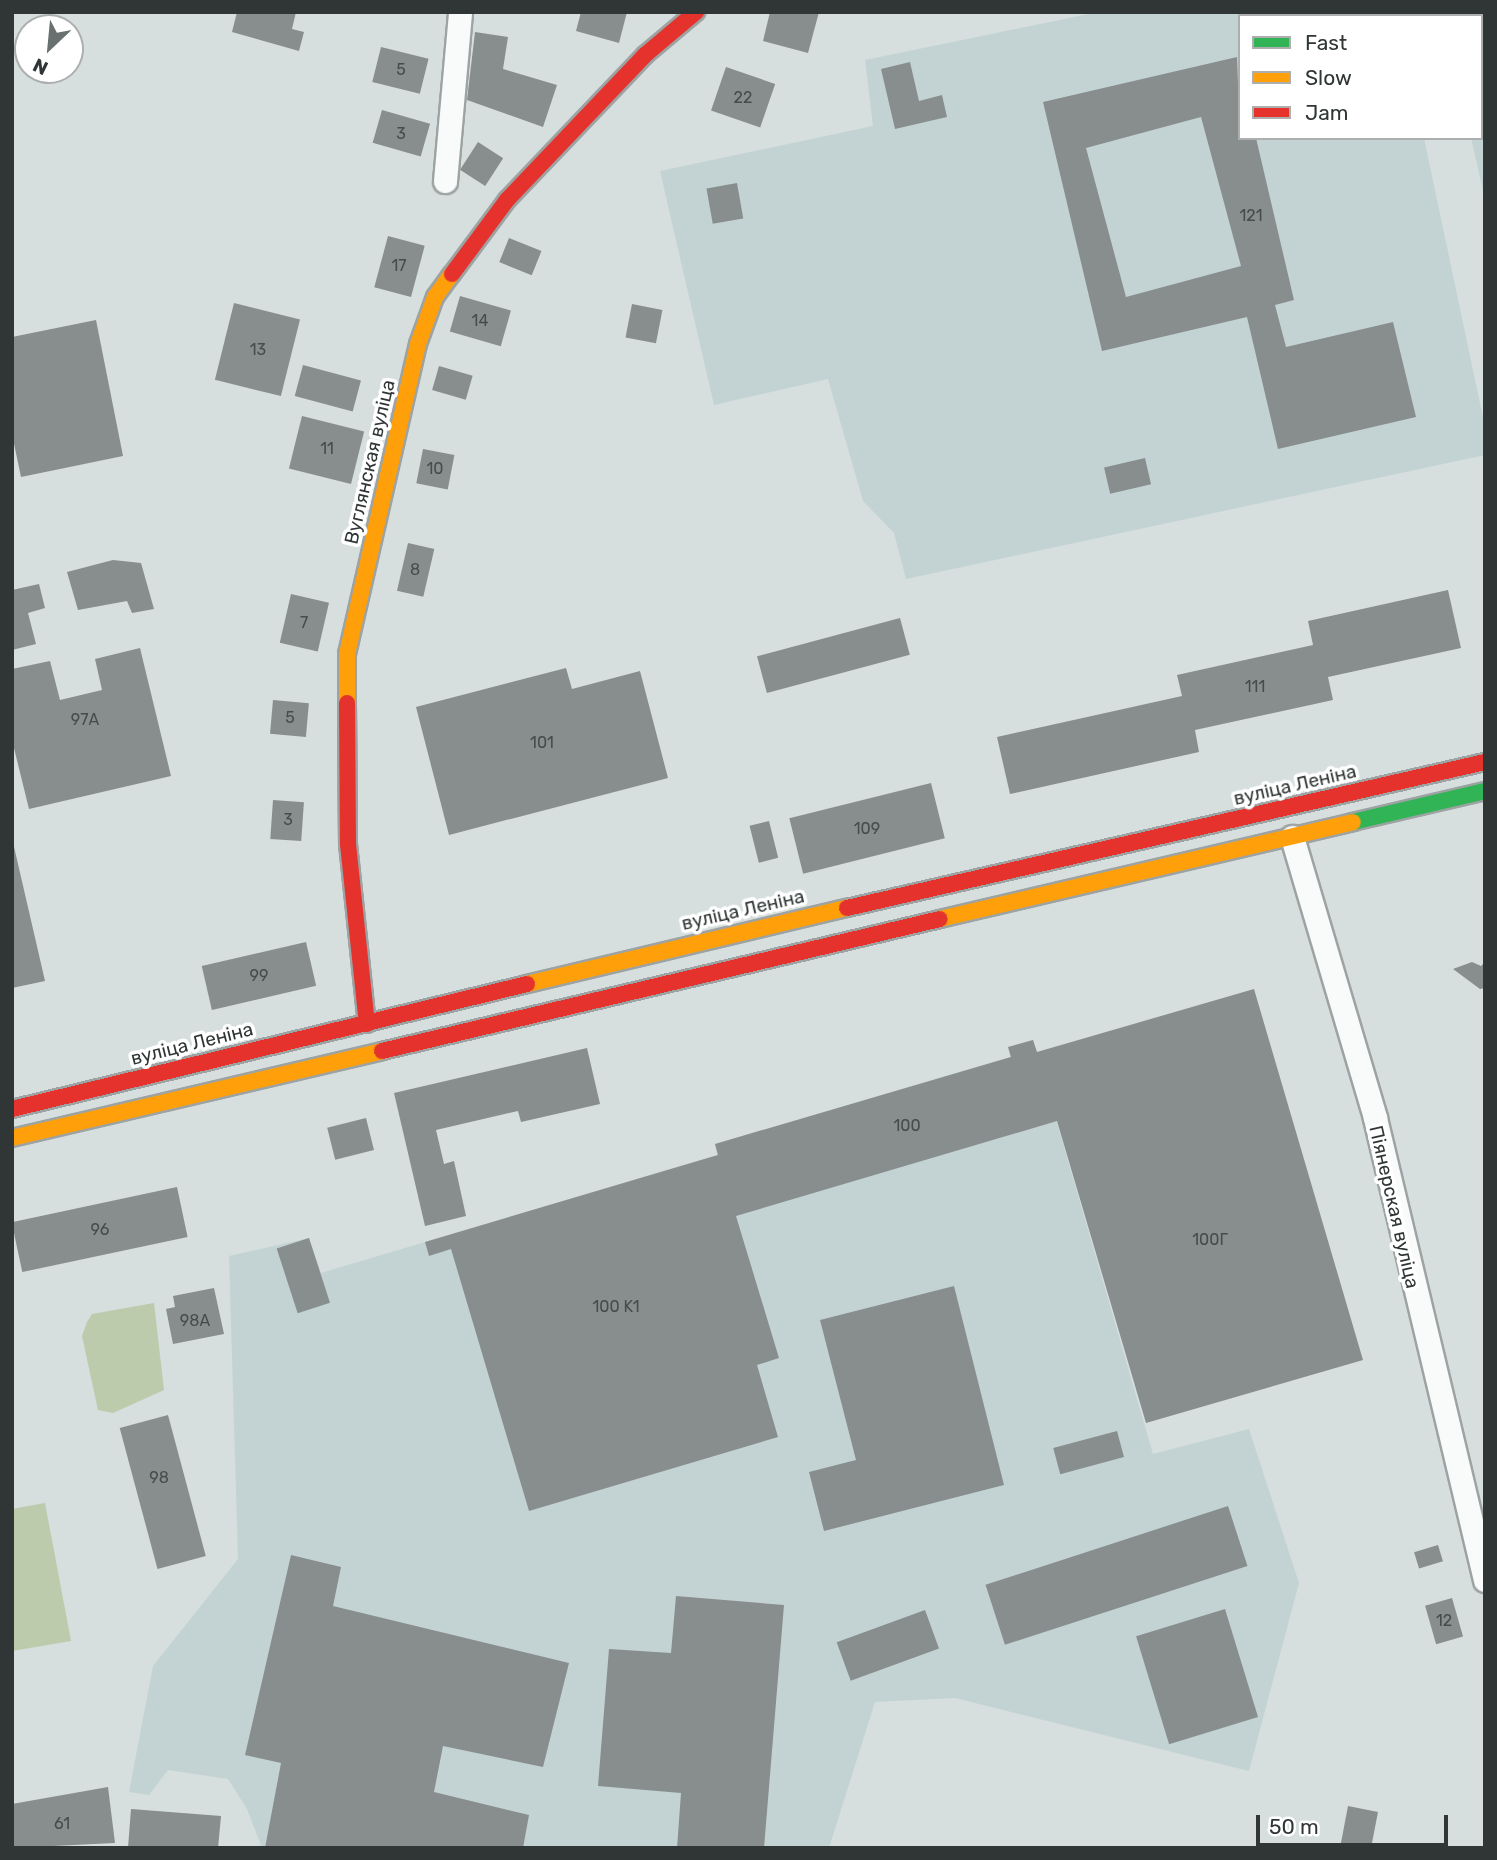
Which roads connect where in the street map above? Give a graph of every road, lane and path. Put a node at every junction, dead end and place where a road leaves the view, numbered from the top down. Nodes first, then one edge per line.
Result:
1 (460, 12) edge
2 (696, 12) edge
3 (445, 181) dead end
4 (1485, 762) edge
5 (1485, 791) edge
6 (1285, 810) junction
7 (1293, 837) junction
8 (367, 1024) junction
9 (373, 1053) junction
10 (12, 1109) edge
11 (12, 1138) edge
12 (1485, 1580) edge

1 - 3 street
2 - 8 main road, Вуглянская вуліца
4 - 6 main road, вуліца Леніна
5 - 7 main road
6 - 7 main road
6 - 8 main road, вуліца Леніна
7 - 9 main road
7 - 12 street, Піянерская вуліца
8 - 9 main road, Вуглянская вуліца
8 - 10 main road, вуліца Леніна
9 - 11 main road

